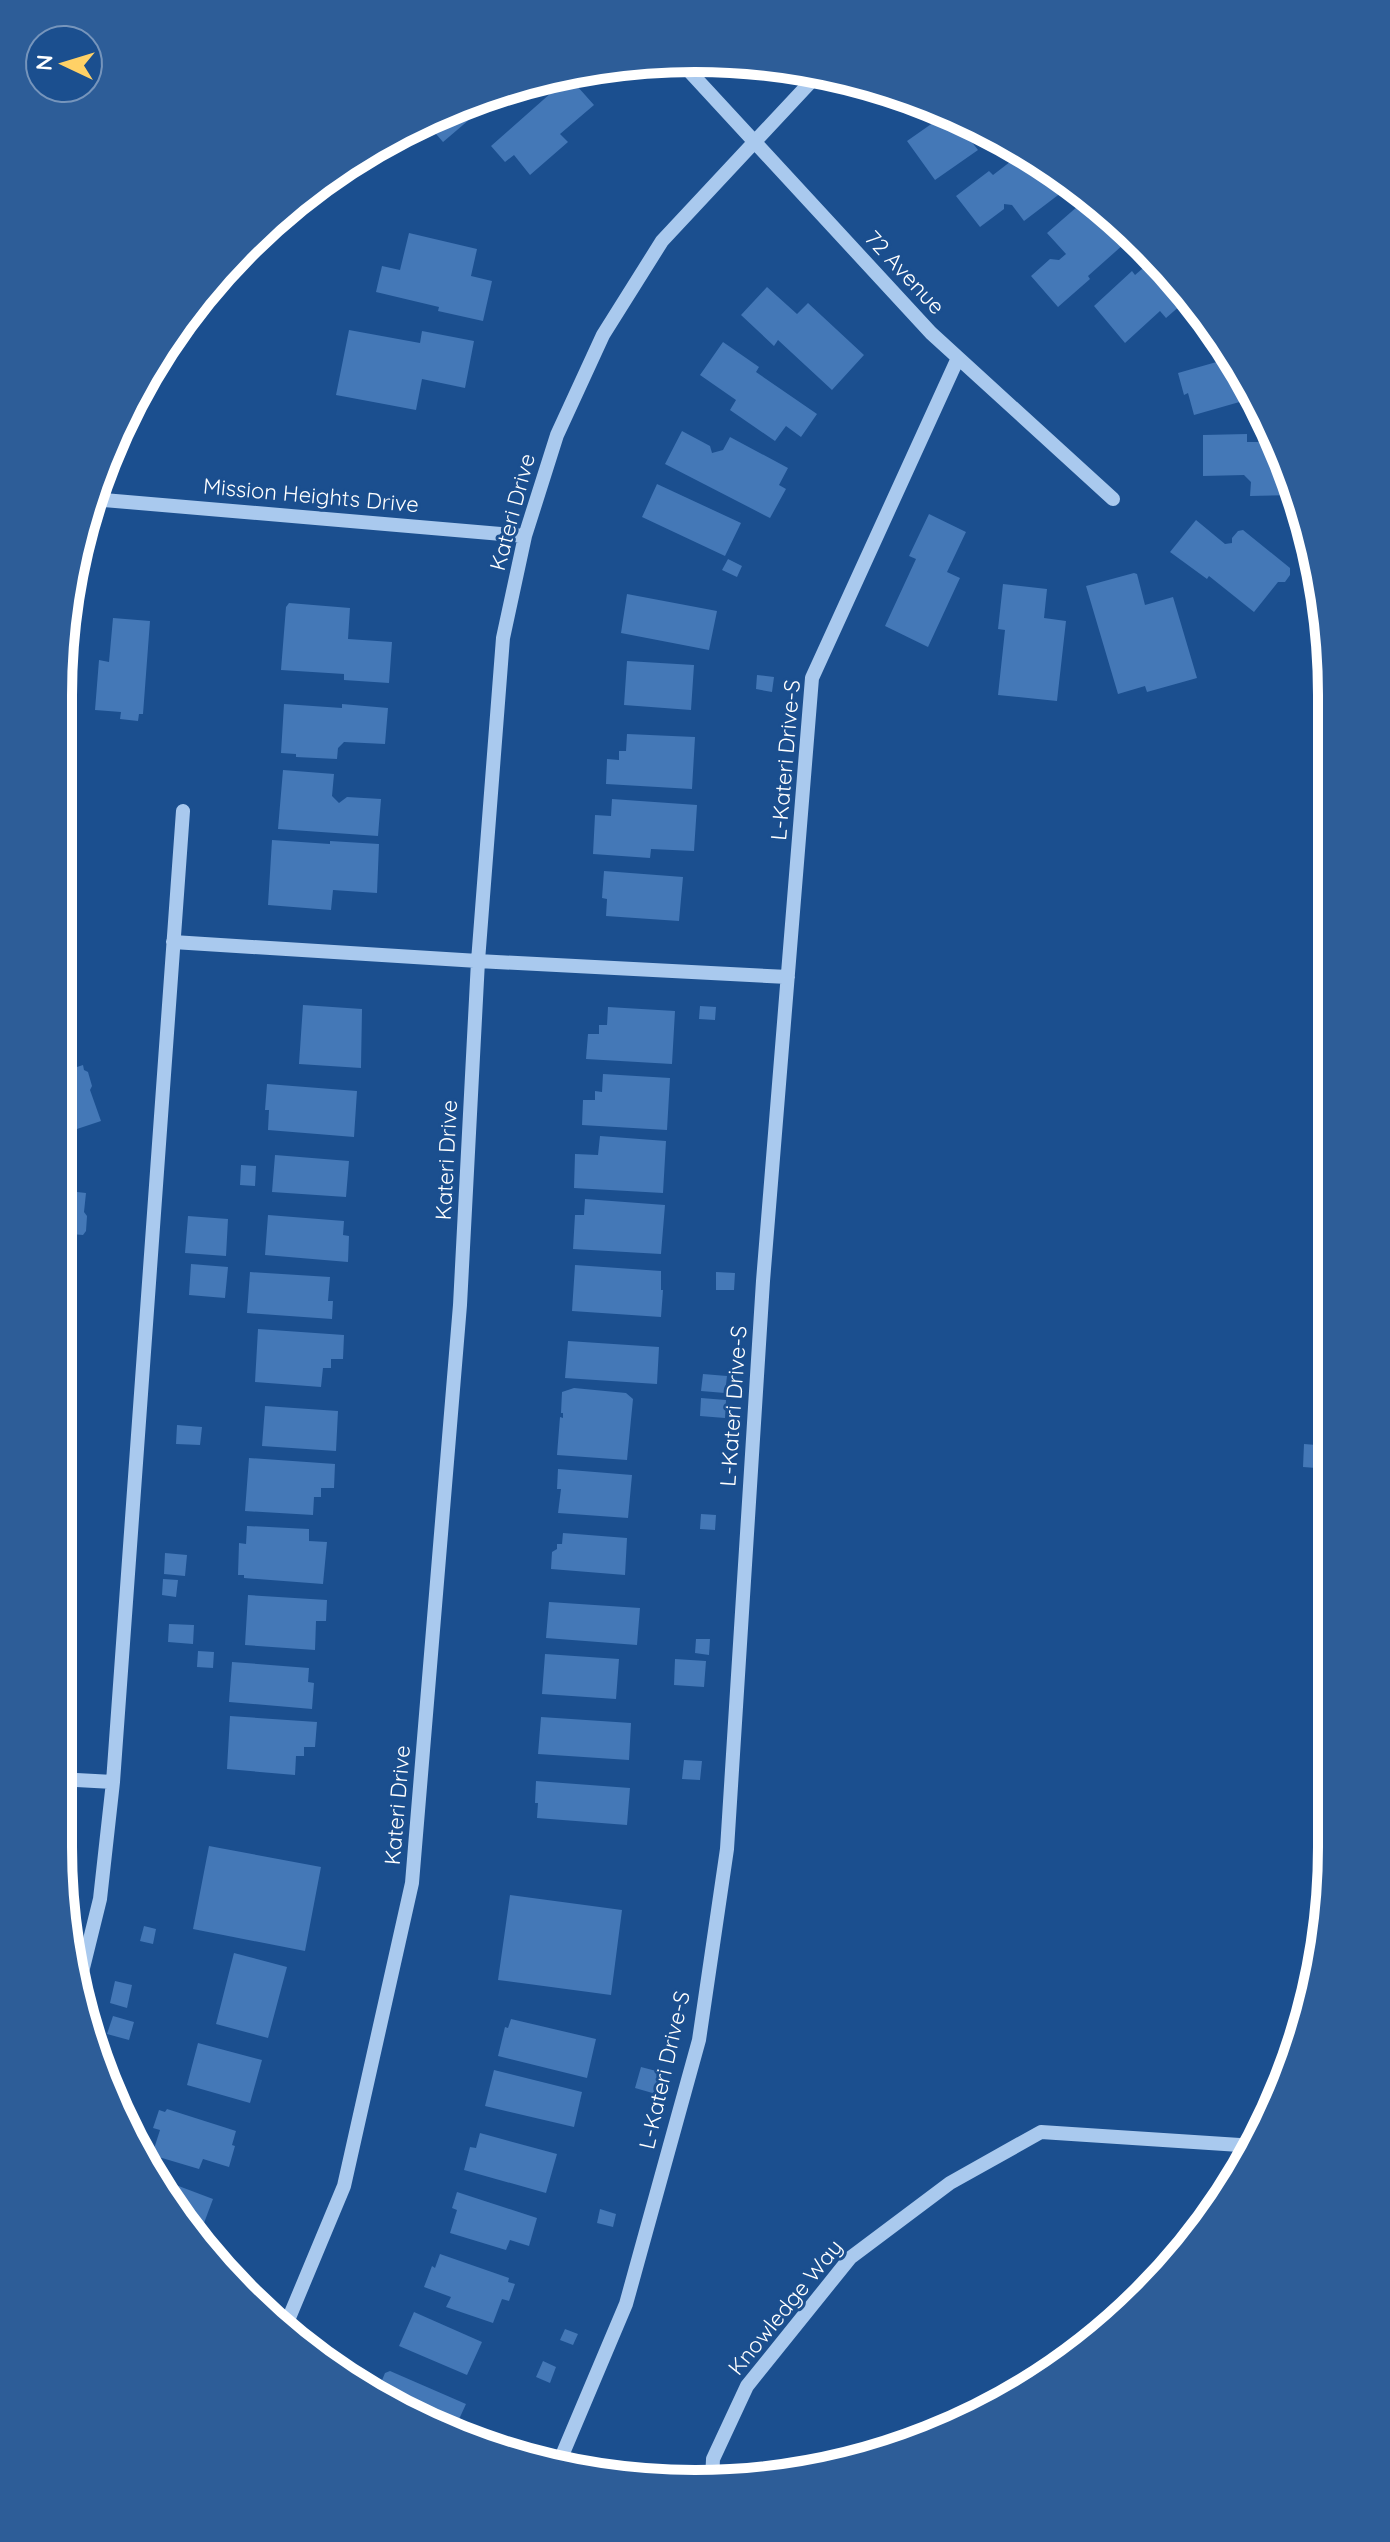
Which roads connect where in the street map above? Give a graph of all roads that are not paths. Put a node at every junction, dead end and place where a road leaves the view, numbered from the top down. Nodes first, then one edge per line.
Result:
1 (690, 72) edge
2 (810, 83) edge
3 (754, 141) junction
4 (958, 358) junction
5 (1113, 499) dead end
6 (103, 500) edge
7 (525, 536) junction
8 (183, 811) dead end
9 (173, 942) junction
10 (478, 961) junction
11 (788, 977) junction
12 (72, 1780) edge
13 (113, 1782) junction
14 (83, 1966) edge
15 (1242, 2145) edge
16 (289, 2319) edge
17 (562, 2455) edge
18 (712, 2470) edge

1 - 3 street, 72 Avenue
2 - 3 street, Kateri Drive
3 - 4 street, 72 Avenue
3 - 7 street, Kateri Drive
4 - 5 street, 72 Avenue
4 - 11 street, L-Kateri Drive-S
6 - 7 street, Mission Heights Drive
7 - 10 street, Kateri Drive
8 - 9 street
9 - 10 street
9 - 13 street
10 - 11 street
10 - 16 street, Kateri Drive
11 - 17 street, L-Kateri Drive-S
12 - 13 street
13 - 14 street
15 - 18 street, Knowledge Way

